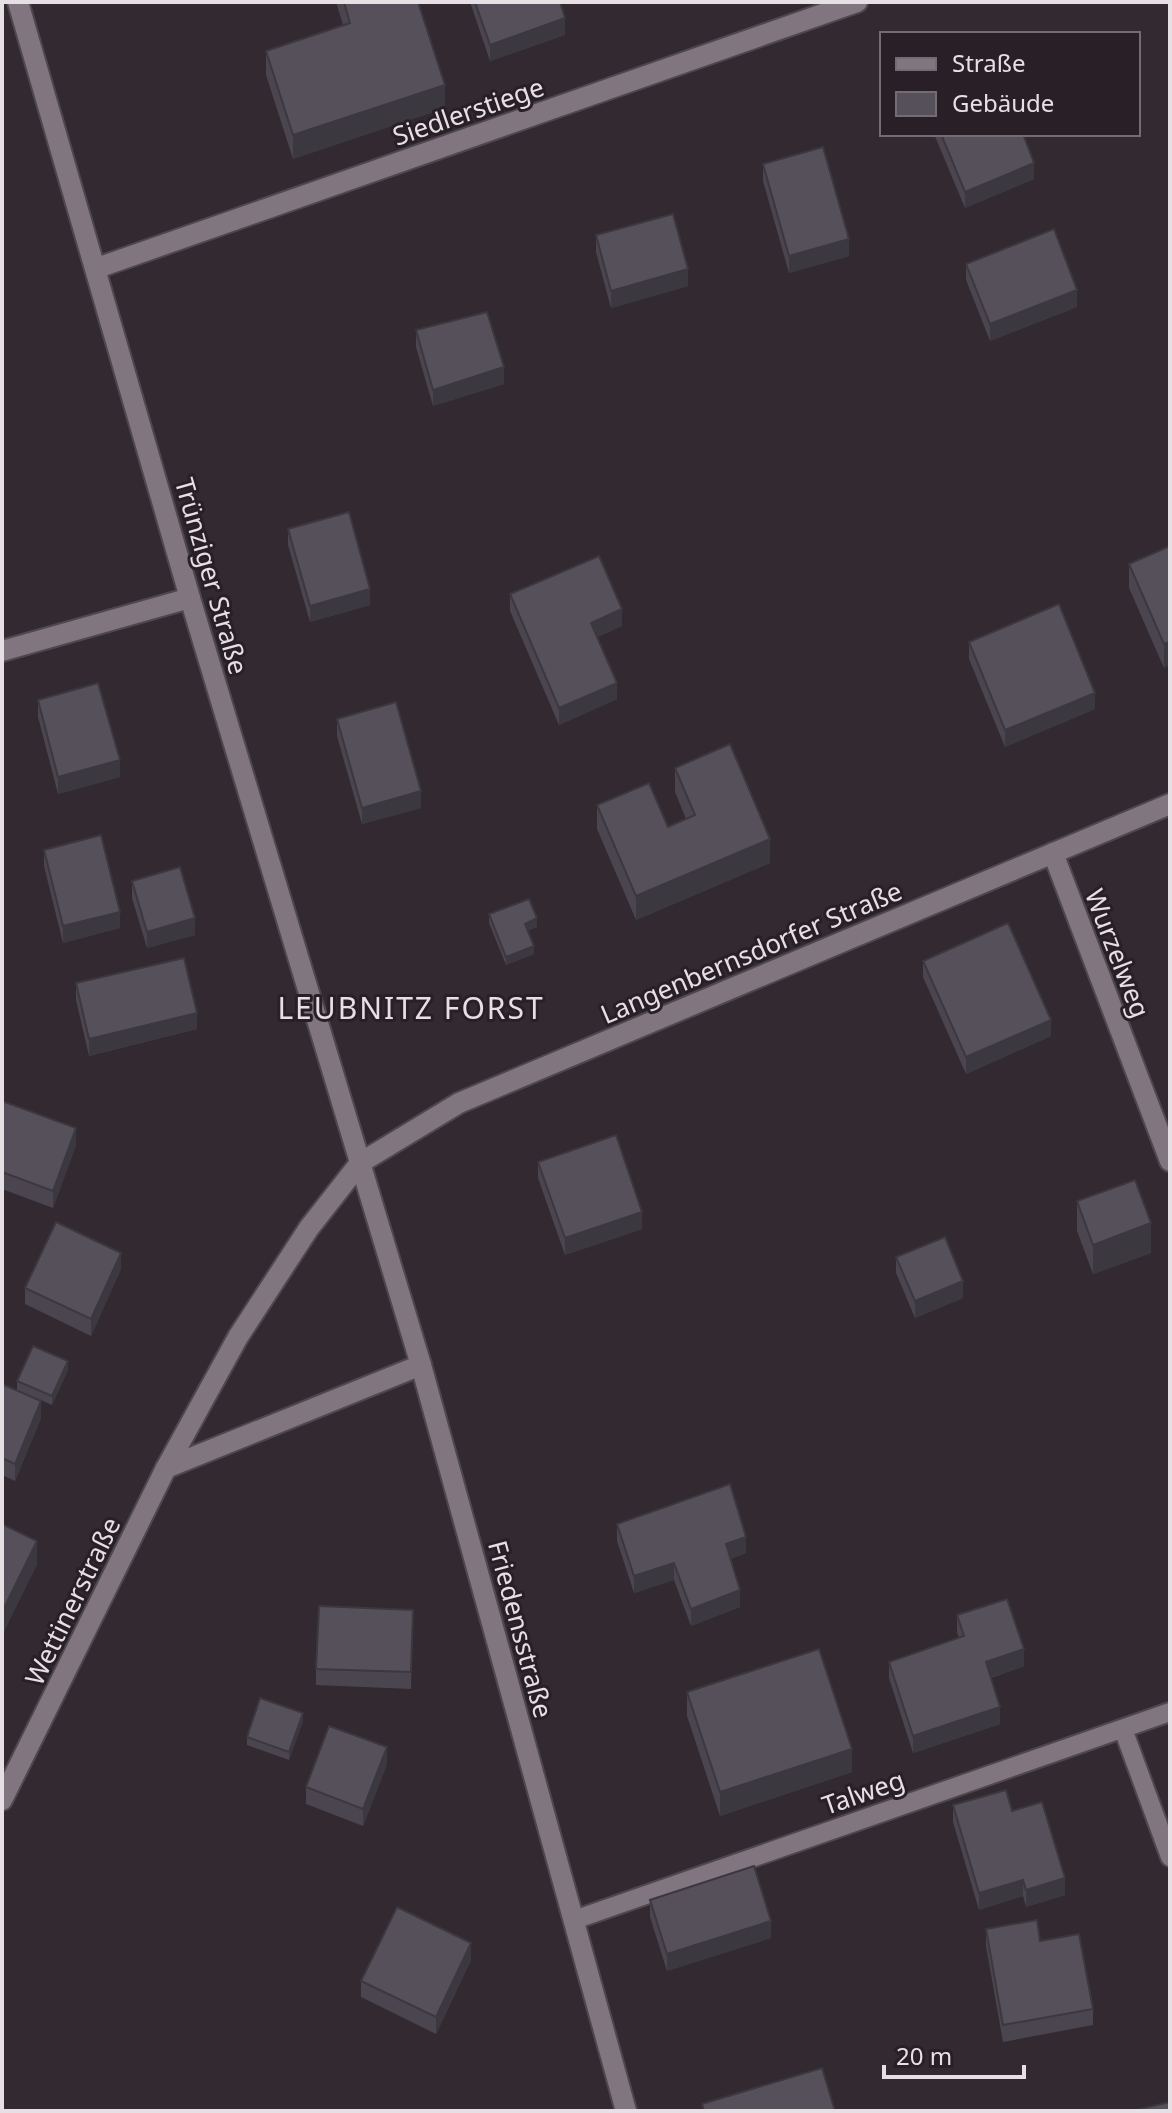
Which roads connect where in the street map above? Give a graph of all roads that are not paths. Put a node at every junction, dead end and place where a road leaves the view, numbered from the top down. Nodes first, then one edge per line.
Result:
1 (18, 2) edge
2 (857, 2) edge
3 (97, 268) junction
4 (190, 598) junction
5 (2, 651) edge
6 (1170, 804) edge
7 (1053, 853) junction
8 (1170, 1161) edge
9 (360, 1163) junction
10 (421, 1365) junction
11 (166, 1468) junction
12 (1170, 1712) edge
13 (1123, 1729) junction
14 (2, 1800) edge
15 (1170, 1857) edge
16 (574, 1920) junction
17 (626, 2111) edge

1 - 3 street, Trünziger Straße
2 - 3 street, Siedlerstiege
3 - 4 street, Trünziger Straße
4 - 5 street
4 - 9 street, Trünziger Straße
6 - 7 street, Langenbernsdorfer Straße
7 - 8 street, Wurzelweg
7 - 9 street, Langenbernsdorfer Straße
9 - 10 street, Friedensstraße
9 - 11 street, Wettinerstraße
10 - 11 street
10 - 16 street, Friedensstraße
11 - 14 street, Wettinerstraße
12 - 13 lane, Talweg
13 - 15 lane
13 - 16 lane, Talweg
16 - 17 street, Friedensstraße

